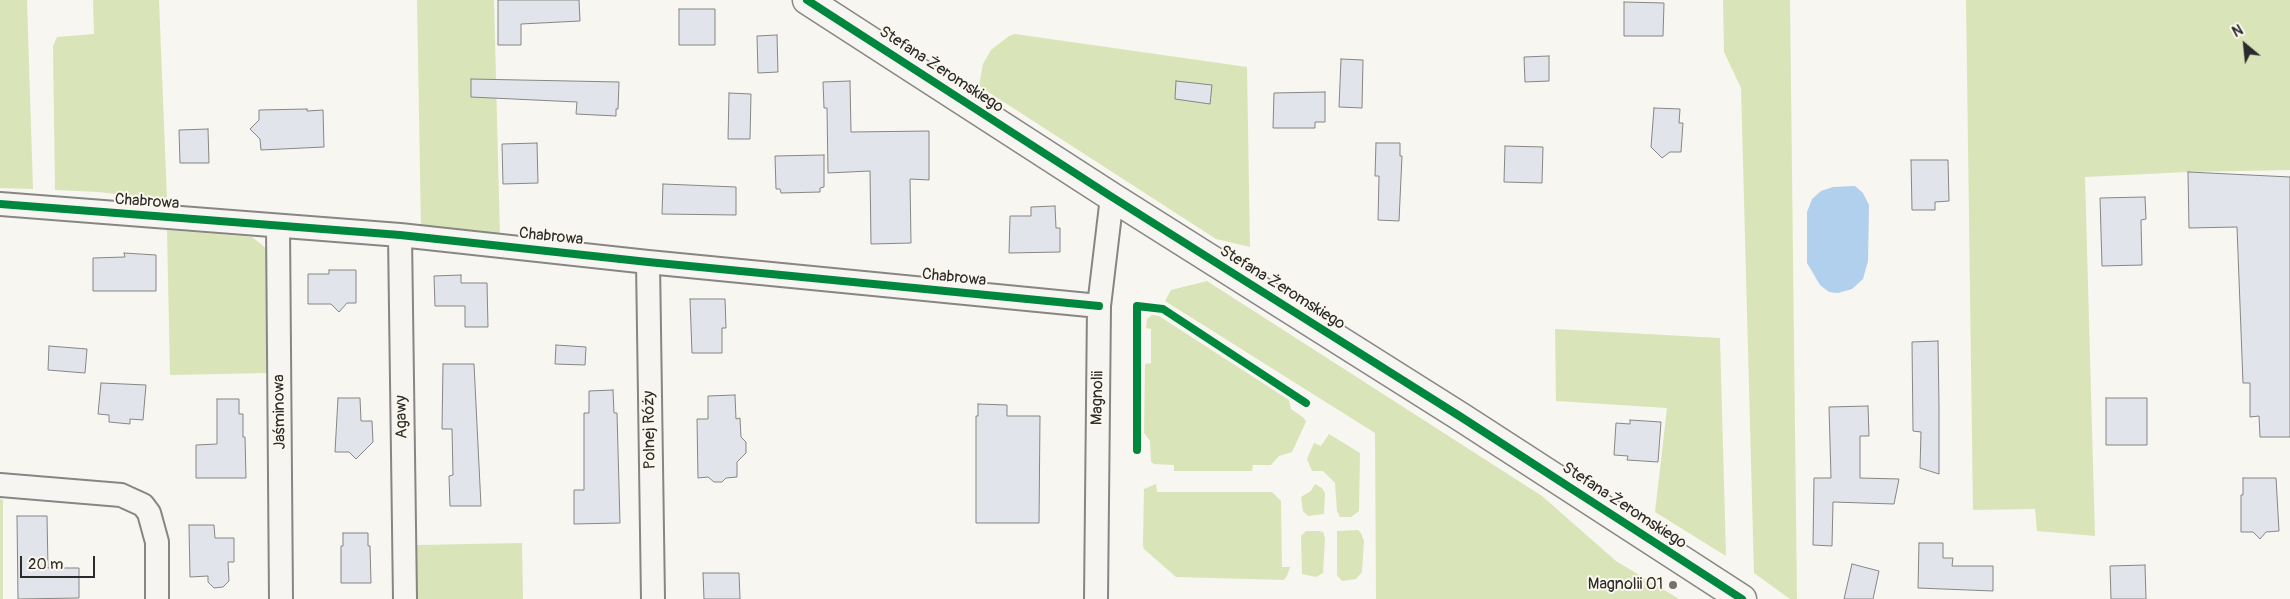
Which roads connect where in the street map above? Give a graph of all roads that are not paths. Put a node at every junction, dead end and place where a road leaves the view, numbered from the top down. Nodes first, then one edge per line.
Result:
1 (807, 0) edge
2 (1112, 197) junction
3 (0, 204) edge
4 (278, 226) junction
5 (400, 235) junction
6 (648, 262) junction
7 (1099, 306) junction
8 (0, 485) edge
9 (157, 599) edge
10 (281, 599) edge
11 (405, 599) edge
12 (653, 599) edge
13 (1096, 599) edge
14 (1742, 599) edge

1 - 2 street, Stefana Żeromskiego
2 - 7 street, Magnolii
2 - 14 street, Stefana Żeromskiego
3 - 4 street, Chabrowa
4 - 5 street, Chabrowa
4 - 10 street, Jaśminowa
5 - 6 street, Chabrowa
5 - 11 street, Agawy
6 - 7 street, Chabrowa
6 - 12 street, Polnej Róży
7 - 13 street, Magnolii
8 - 9 street

